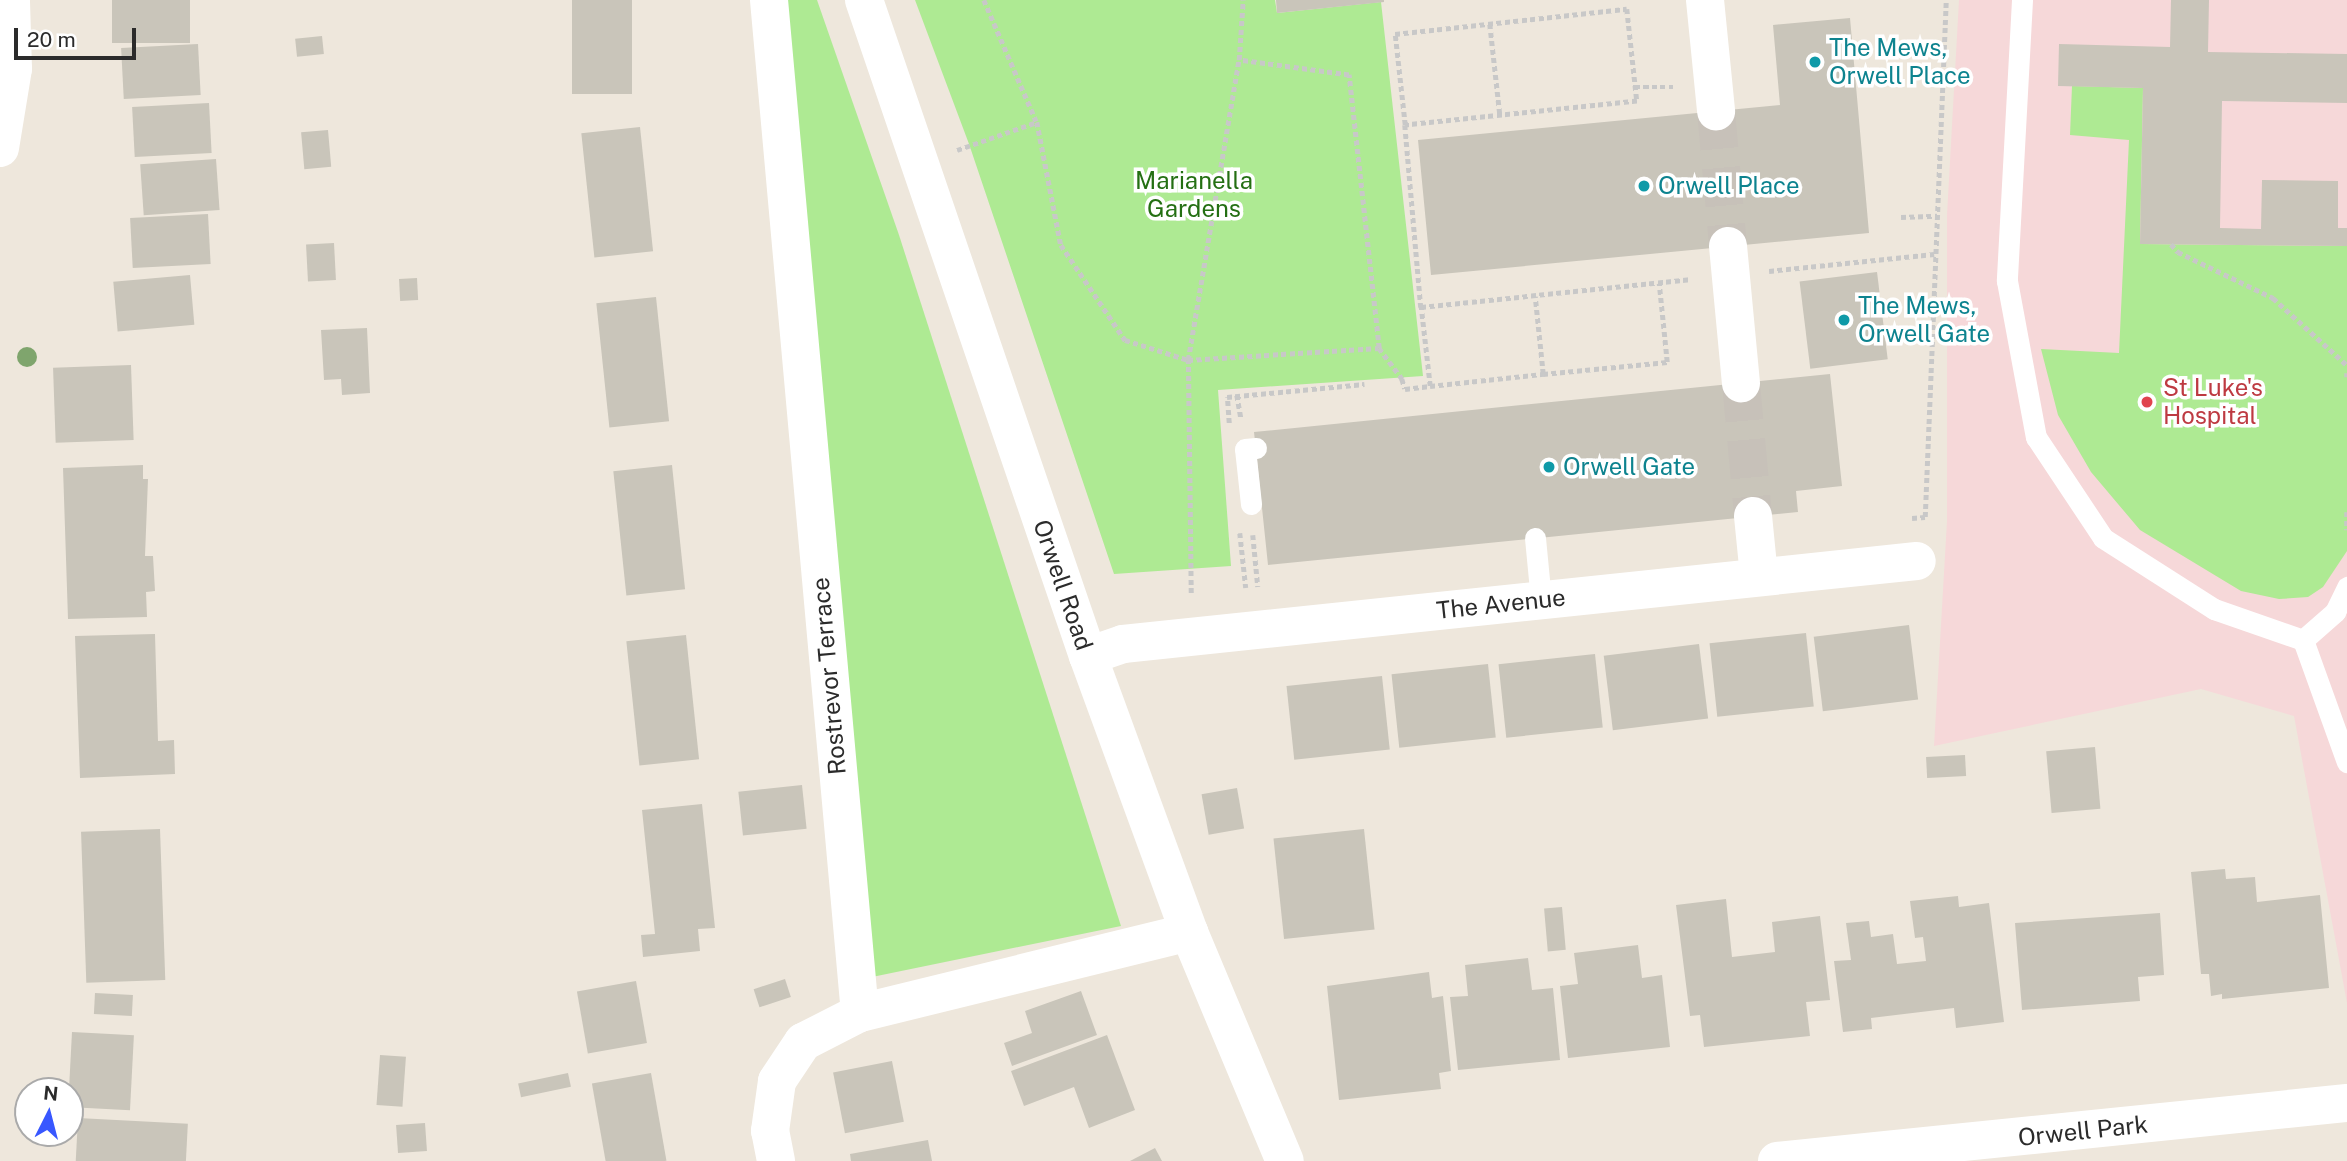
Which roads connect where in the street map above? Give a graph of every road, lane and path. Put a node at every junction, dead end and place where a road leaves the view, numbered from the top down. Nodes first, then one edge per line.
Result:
1 (11, 0) edge
2 (769, 0) edge
3 (863, 0) edge
4 (984, 0) edge
5 (1243, 0) edge
6 (1705, 0) edge
7 (1946, 0) edge
8 (2022, 0) edge
9 (1490, 24) junction
10 (1239, 60) junction
11 (1716, 111) tunnel mouth
12 (1500, 115) junction
13 (1037, 122) junction
14 (1405, 125) junction
15 (1, 129) edge
16 (956, 150) dead end
17 (1937, 216) junction
18 (1901, 217) dead end
19 (2171, 244) dead end
20 (1934, 254) junction
21 (1729, 261) junction
22 (1659, 283) junction
23 (1535, 296) junction
24 (1421, 307) junction
25 (1379, 348) junction
26 (1188, 360) junction
27 (2347, 365) edge
28 (1543, 374) junction
29 (1741, 383) tunnel mouth
30 (1430, 386) junction
31 (1256, 448) dead end
32 (1251, 505) dead end
33 (2347, 512) edge
34 (1753, 516) tunnel mouth
35 (1912, 517) dead end
36 (2347, 530) edge
37 (1535, 538) dead end
38 (1917, 561) dead end
39 (1256, 564) dead end
40 (1242, 565) dead end
41 (1759, 576) junction
42 (1258, 587) dead end
43 (2347, 587) edge
44 (1245, 588) dead end
45 (1191, 593) dead end
46 (1541, 600) junction
47 (2303, 640) junction
48 (1088, 656) junction
49 (2347, 762) edge
50 (1189, 932) junction
51 (860, 1013) junction
52 (2347, 1103) edge
53 (776, 1161) edge
54 (1285, 1161) edge
55 (1777, 1161) edge

1 - 15 street
2 - 51 street, Rostrevor Terrace
3 - 48 street, Orwell Road
4 - 13 path
5 - 10 path
6 - 11 street
7 - 17 path
8 - 47 lane
9 - 12 path
9 - 12 path
9 - 14 path
10 - 25 path
10 - 26 path
12 - 14 path
13 - 16 path
13 - 26 path
14 - 24 path
17 - 18 path
17 - 20 path
19 - 27 path
20 - 21 path
20 - 35 path
21 - 22 path
21 - 29 street
22 - 23 path
22 - 28 path
23 - 24 path
23 - 28 path
24 - 30 path
25 - 26 path
25 - 30 path
26 - 45 path
28 - 30 path
31 - 32 lane
33 - 36 path
34 - 41 street
37 - 46 lane
38 - 41 street, The Avenue
39 - 42 path
40 - 44 path
41 - 46 street, The Avenue
43 - 47 lane
46 - 48 street, The Avenue
47 - 49 lane
48 - 50 street, Orwell Road
50 - 51 street
50 - 54 street, Orwell Road
51 - 53 street
52 - 55 street, Orwell Park

